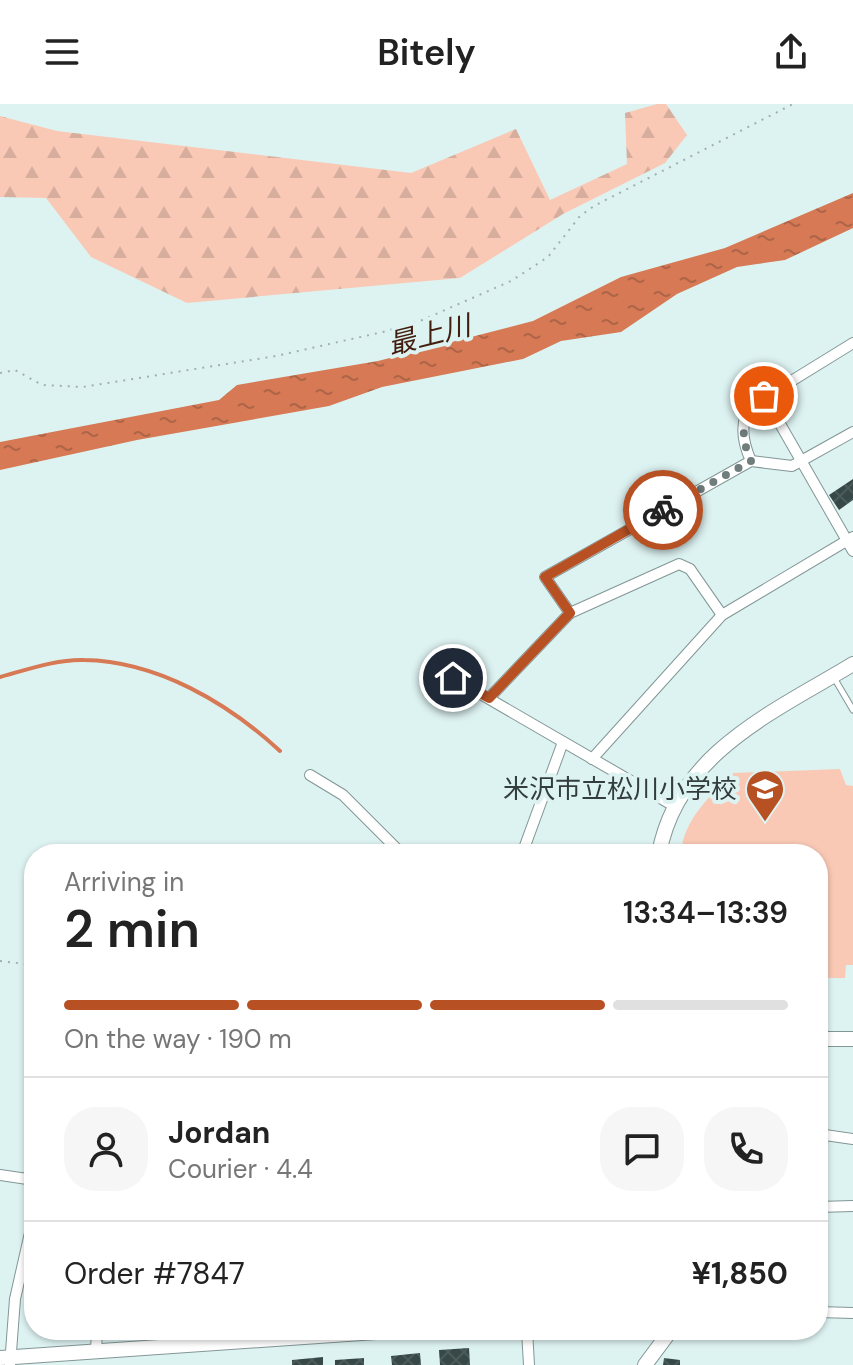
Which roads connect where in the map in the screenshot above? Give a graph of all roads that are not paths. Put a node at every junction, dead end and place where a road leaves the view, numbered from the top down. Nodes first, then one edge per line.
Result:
1 (853, 343) edge
2 (764, 396) junction
3 (853, 432) edge
4 (751, 461) junction
5 (804, 462) junction
6 (851, 543) edge
7 (570, 613) junction
8 (722, 615) junction
9 (853, 664) edge
10 (832, 676) junction
11 (453, 678) dead end
12 (489, 698) junction
13 (853, 710) edge
14 (563, 742) junction
15 (592, 759) junction
16 (310, 775) dead end
17 (674, 806) junction
18 (392, 844) edge
19 (526, 844) edge
20 (662, 844) edge
21 (828, 1039) edge
22 (853, 1039) edge
23 (828, 1135) edge
24 (853, 1139) edge
25 (0, 1175) edge
26 (24, 1179) edge
27 (853, 1206) edge
28 (828, 1207) edge
29 (24, 1259) edge
30 (828, 1312) edge
31 (853, 1313) edge
32 (97, 1340) edge
33 (230, 1340) edge
34 (528, 1340) edge
35 (664, 1340) edge
36 (96, 1351) junction
37 (6, 1360) edge
38 (529, 1365) edge
39 (645, 1365) edge

1 - 2 street
2 - 4 street
2 - 5 street
3 - 5 street
4 - 5 street
4 - 7 street
5 - 6 street
6 - 8 street
7 - 8 street
7 - 12 street
8 - 15 street
9 - 10 main road
10 - 13 lane
10 - 17 main road
11 - 12 street
12 - 14 street
14 - 15 street
14 - 19 street
15 - 17 street
16 - 18 street
17 - 20 main road
21 - 22 main road
23 - 24 street
25 - 26 street
27 - 28 street
29 - 37 street
30 - 31 street
32 - 36 street
33 - 36 main road
34 - 38 street
35 - 39 main road
36 - 37 main road

